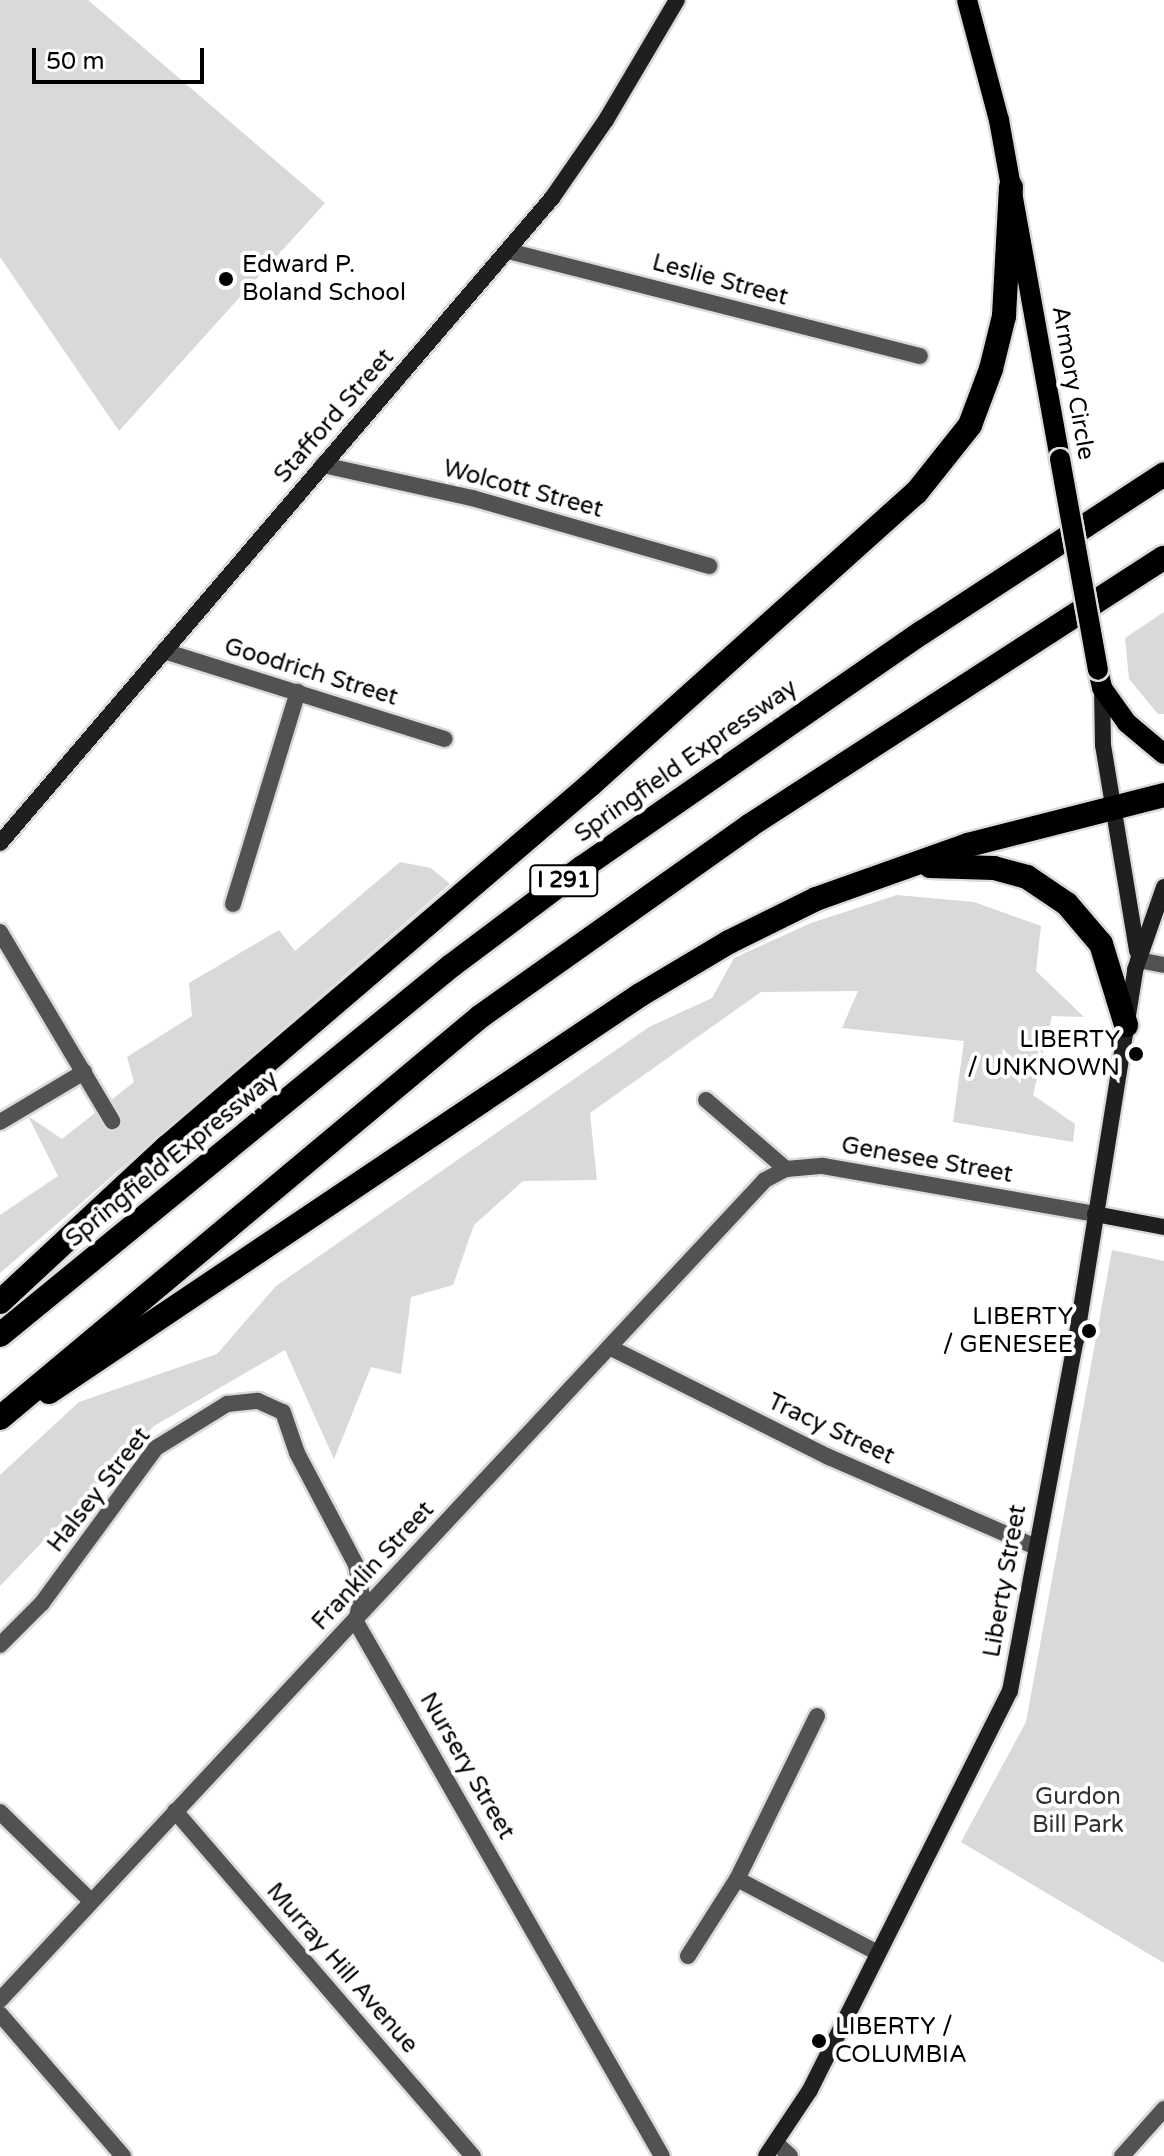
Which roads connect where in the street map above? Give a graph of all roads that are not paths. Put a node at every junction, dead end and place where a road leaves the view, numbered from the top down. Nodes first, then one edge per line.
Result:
1 (677, 0) edge
2 (967, 0) edge
3 (1011, 187) junction
4 (508, 251) junction
5 (920, 356) dead end
6 (323, 465) junction
7 (1164, 474) edge
8 (1164, 558) edge
9 (709, 566) dead end
10 (164, 651) junction
11 (1100, 679) junction
12 (298, 692) junction
13 (444, 739) dead end
14 (1164, 754) edge
15 (1164, 795) edge
16 (1116, 807) junction
17 (0, 843) edge
18 (904, 867) junction
19 (1164, 887) edge
20 (233, 904) dead end
21 (0, 932) edge
22 (1138, 960) junction
23 (1164, 965) edge
24 (1126, 1025) junction
25 (84, 1072) junction
26 (706, 1100) dead end
27 (112, 1121) dead end
28 (0, 1122) edge
29 (786, 1169) junction
30 (1095, 1214) junction
31 (1164, 1227) edge
32 (0, 1302) edge
33 (0, 1335) edge
34 (611, 1348) junction
35 (0, 1421) edge
36 (1034, 1546) junction
37 (356, 1622) junction
38 (0, 1645) edge
39 (817, 1716) dead end
40 (175, 1811) junction
41 (0, 1812) edge
42 (737, 1879) junction
43 (90, 1900) junction
44 (876, 1952) junction
45 (688, 1956) dead end
46 (0, 2000) edge
47 (0, 2014) edge
48 (1164, 2109) edge
49 (771, 2149) edge
50 (123, 2156) edge
51 (473, 2156) edge
52 (662, 2156) edge
53 (790, 2156) edge
54 (1122, 2156) edge

1 - 4 main road, Stafford Street
2 - 3 main road, Armory Circle
3 - 11 main road, Armory Circle, bridge
3 - 32 highway
4 - 5 street, Leslie Street
4 - 6 main road, Stafford Street
6 - 9 street, Wolcott Street
6 - 10 main road, Stafford Street
7 - 33 highway, Springfield Expressway / I 291
8 - 35 highway, I 291
10 - 12 street, Goodrich Street
10 - 17 main road, Stafford Street
11 - 14 main road, Armory Circle
11 - 16 main road, Liberty Street
12 - 13 street, Goodrich Street
12 - 20 street
15 - 16 highway
16 - 18 highway
16 - 22 main road, Liberty Street
18 - 24 highway
18 - 35 highway
19 - 22 main road, Liberty Street
21 - 25 street
22 - 23 street
22 - 24 main road, Liberty Street
24 - 30 main road, Liberty Street
25 - 27 street
25 - 28 street
26 - 29 street
29 - 30 street, Genesee Street
29 - 34 street, Franklin Street
30 - 31 main road, Genesee Street
30 - 36 main road, Liberty Street
34 - 36 street, Tracy Street
34 - 37 street, Franklin Street
36 - 44 main road, Liberty Street
37 - 38 street, Halsey Street
37 - 40 street, Franklin Street
37 - 52 street, Nursery Street
39 - 42 street
40 - 43 street, Franklin Street
40 - 51 street, Murray Hill Avenue
41 - 43 street
42 - 44 street
42 - 45 street
43 - 46 street, Franklin Street
44 - 49 main road, Liberty Street
47 - 50 street
48 - 54 street
49 - 53 street

